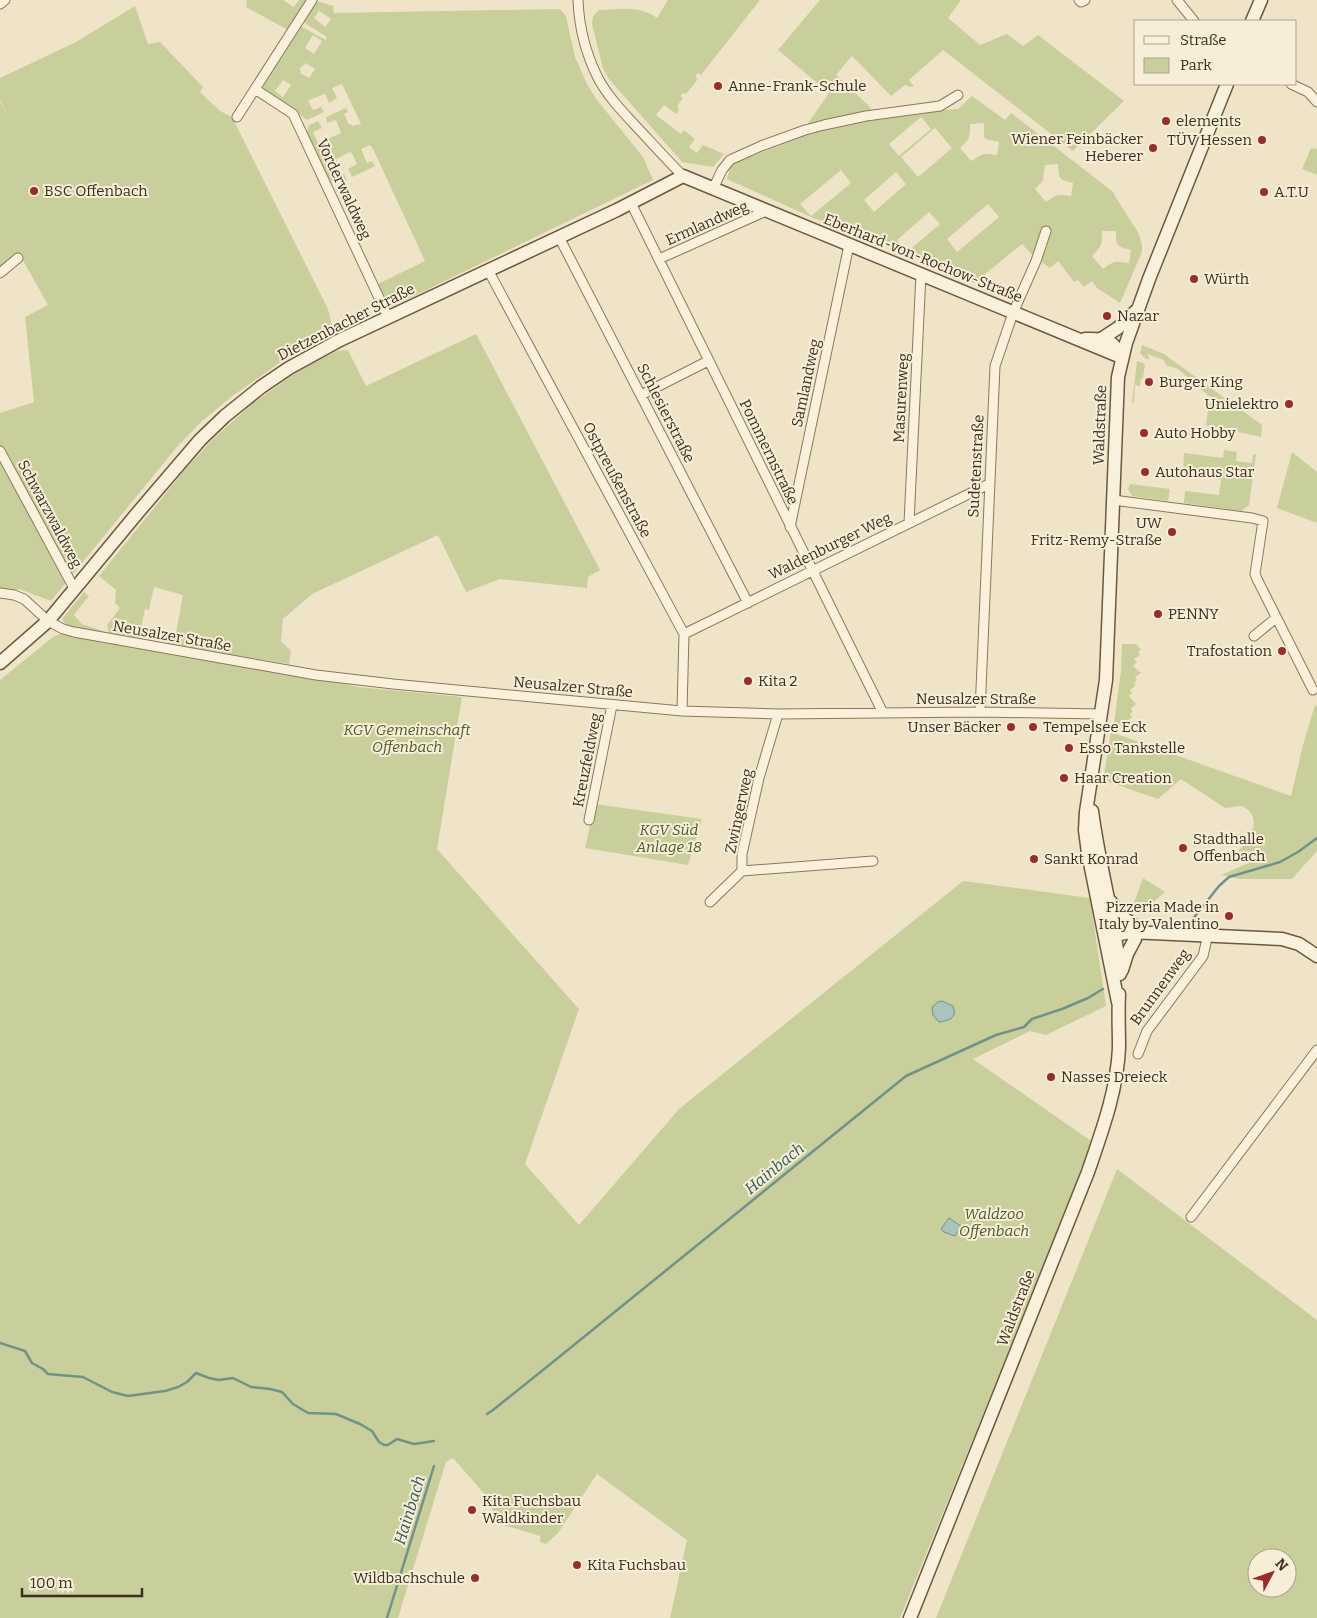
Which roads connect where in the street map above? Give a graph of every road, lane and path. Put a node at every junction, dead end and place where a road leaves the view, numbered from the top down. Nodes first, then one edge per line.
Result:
1 (5, 0) edge
2 (312, 0) edge
3 (578, 0) edge
4 (1079, 0) edge
5 (1085, 0) edge
6 (1177, 0) edge
7 (1260, 0) edge
8 (0, 4) edge
9 (1193, 20) edge
10 (1252, 20) edge
11 (1227, 85) edge
12 (1293, 85) edge
13 (255, 89) junction
14 (958, 95) dead end
15 (1317, 102) edge
16 (237, 116) dead end
17 (683, 176) junction
18 (713, 189) junction
19 (631, 203) junction
20 (766, 211) junction
21 (1046, 231) dead end
22 (560, 237) junction
23 (849, 245) junction
24 (18, 258) dead end
25 (659, 259) junction
26 (488, 270) junction
27 (0, 273) edge
28 (921, 274) junction
29 (1138, 310) junction
30 (1013, 313) junction
31 (388, 317) junction
32 (1078, 339) junction
33 (1101, 339) junction
34 (1121, 356) junction
35 (708, 361) junction
36 (641, 395) junction
37 (0, 451) edge
38 (989, 484) junction
39 (1113, 500) junction
40 (909, 523) junction
41 (790, 526) junction
42 (812, 571) junction
43 (75, 590) junction
44 (0, 593) edge
45 (748, 602) junction
46 (1276, 618) junction
47 (48, 621) junction
48 (684, 634) junction
49 (1254, 636) dead end
50 (0, 663) edge
51 (1313, 690) dead end
52 (612, 705) junction
53 (682, 711) junction
54 (980, 712) junction
55 (883, 713) junction
56 (778, 714) junction
57 (1101, 714) junction
58 (1090, 786) junction
59 (589, 820) dead end
60 (872, 861) dead end
61 (742, 871) junction
62 (1107, 896) junction
63 (710, 902) dead end
64 (1148, 933) junction
65 (1207, 935) junction
66 (1135, 939) junction
67 (1111, 941) junction
68 (1317, 956) edge
69 (1120, 977) junction
70 (1118, 1002) junction
71 (1317, 1050) edge
72 (1138, 1054) dead end
73 (1191, 1217) dead end
74 (910, 1618) edge

1 - 8 street
2 - 13 street
3 - 17 street, Eberhard-von-Rochow-Straße
4 - 5 street
6 - 9 street
7 - 10 main road
11 - 29 main road, Waldstraße
12 - 15 street
13 - 16 street
13 - 31 street, Vorderwaldweg
14 - 18 street
17 - 18 main road, Eberhard-von-Rochow-Straße
17 - 19 main road, Dietzenbacher Straße
18 - 20 main road, Eberhard-von-Rochow-Straße
19 - 22 main road, Dietzenbacher Straße
19 - 25 street, Pommernstraße
20 - 23 main road, Eberhard-von-Rochow-Straße
20 - 25 street, Ermlandweg
21 - 30 street, Sudetenstraße
22 - 26 main road, Dietzenbacher Straße
22 - 36 street, Schlesierstraße
23 - 28 main road, Eberhard-von-Rochow-Straße
23 - 41 street, Samlandweg
24 - 27 street
25 - 35 street, Pommernstraße
26 - 31 main road, Dietzenbacher Straße
26 - 48 street, Ostpreußenstraße
28 - 30 main road, Eberhard-von-Rochow-Straße
28 - 40 street, Masurenweg
29 - 33 main road
29 - 34 main road, Waldstraße
30 - 32 main road, Eberhard-von-Rochow-Straße
30 - 38 street, Sudetenstraße
31 - 43 main road, Dietzenbacher Straße
32 - 33 main road
32 - 34 main road, Eberhard-von-Rochow-Straße
33 - 34 main road
34 - 39 main road, Waldstraße
35 - 36 street
35 - 41 street, Pommernstraße
36 - 45 street, Schlesierstraße
37 - 43 street, Schwarzwaldweg
38 - 40 street, Waldenburger Weg
38 - 54 street, Sudetenstraße
39 - 46 street
39 - 57 main road, Waldstraße
40 - 42 street, Waldenburger Weg
41 - 42 street, Pommernstraße
42 - 45 street, Waldenburger Weg
42 - 55 street, Pommernstraße
43 - 47 main road, Dietzenbacher Straße
44 - 47 street, Neusalzer Straße
45 - 48 street, Waldenburger Weg
46 - 49 street
46 - 51 street
47 - 50 main road, Dietzenbacher Straße
47 - 52 street, Neusalzer Straße
48 - 53 street, Ostpreußenstraße
52 - 53 street, Neusalzer Straße
52 - 59 street, Kreuzfeldweg
53 - 56 street, Neusalzer Straße
54 - 55 street, Neusalzer Straße
54 - 57 street, Neusalzer Straße
55 - 56 street, Neusalzer Straße
56 - 61 street, Zwingerweg
57 - 58 main road, Waldstraße
58 - 62 main road, Waldstraße
58 - 67 main road, Waldstraße
60 - 61 street
61 - 63 street, Zwingerweg
62 - 64 main road
62 - 67 main road, Waldstraße
64 - 65 main road
64 - 66 main road
64 - 67 main road
65 - 68 main road
65 - 72 street, Brunnenweg
66 - 67 main road
66 - 69 main road
67 - 69 main road, Waldstraße
67 - 70 main road, Waldstraße
69 - 70 main road, Waldstraße
70 - 74 main road, Waldstraße
71 - 73 street

